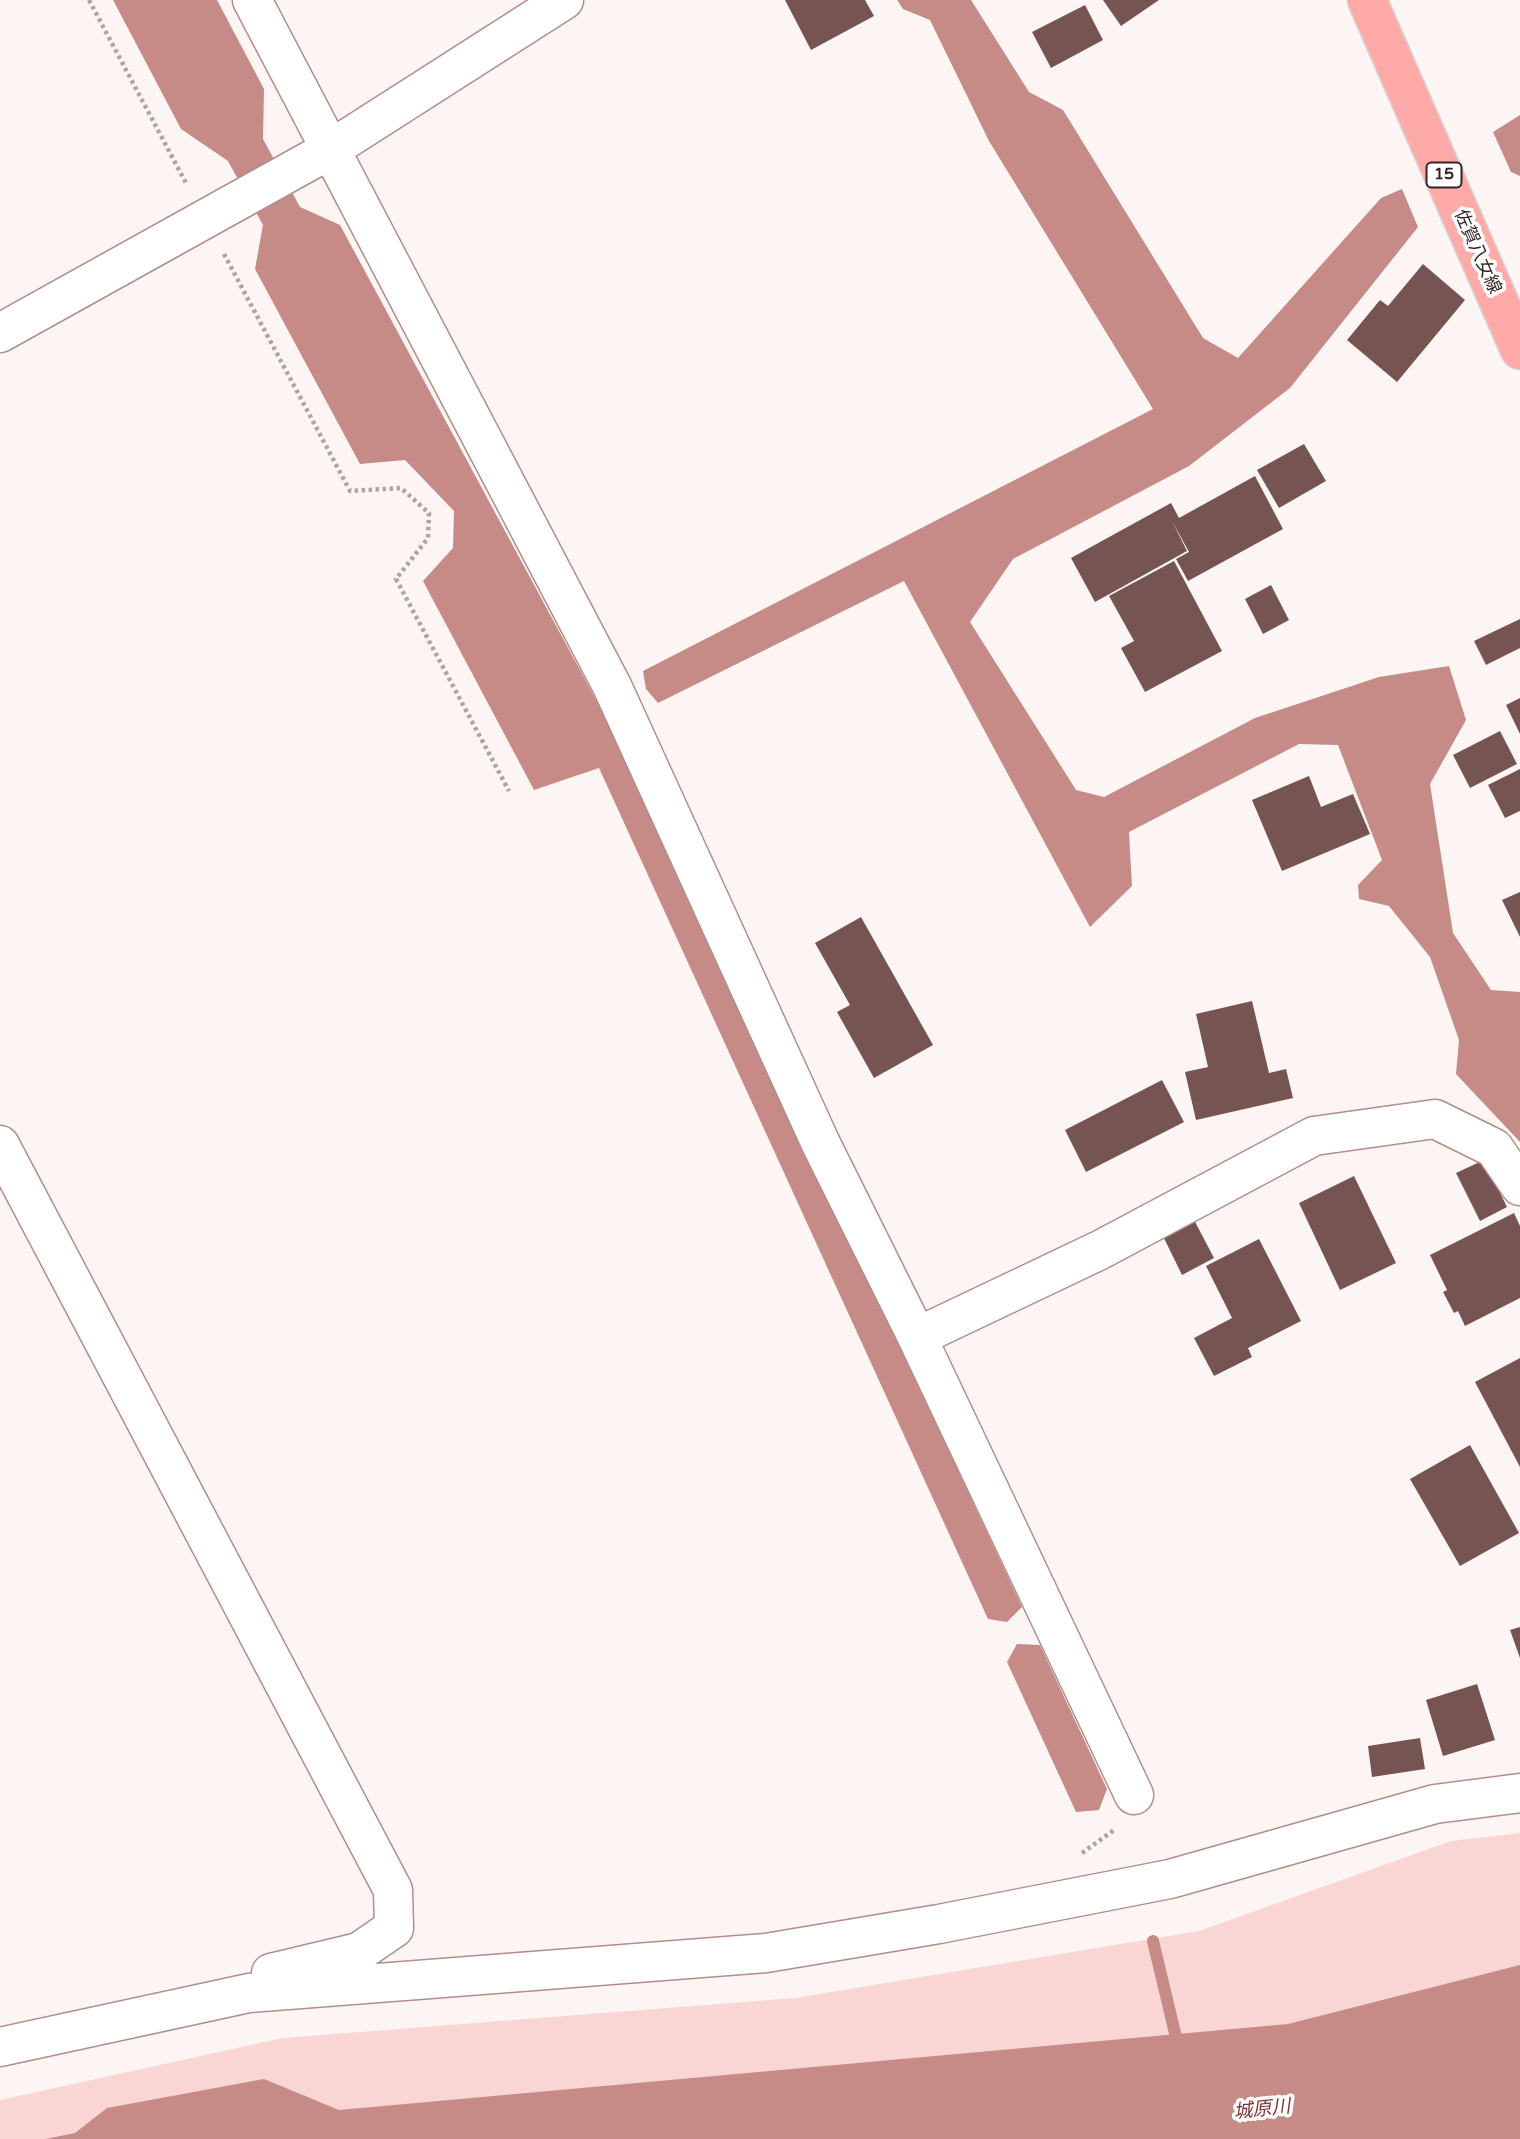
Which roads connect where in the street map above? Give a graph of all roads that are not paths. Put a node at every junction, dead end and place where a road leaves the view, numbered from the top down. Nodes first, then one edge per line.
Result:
1 (252, 0) edge
2 (564, 0) edge
3 (1367, 0) edge
4 (317, 157) junction
5 (0, 333) edge
6 (1520, 350) edge
7 (0, 1146) edge
8 (1520, 1186) edge
9 (917, 1337) junction
10 (1520, 1793) edge
11 (1134, 1795) dead end
12 (249, 1993) junction
13 (0, 2047) edge

1 - 4 street
2 - 4 street
3 - 6 main road, 佐賀八女線 / 15
4 - 5 street
4 - 9 street
7 - 12 street
8 - 9 street
9 - 11 street
10 - 12 street
12 - 13 street

